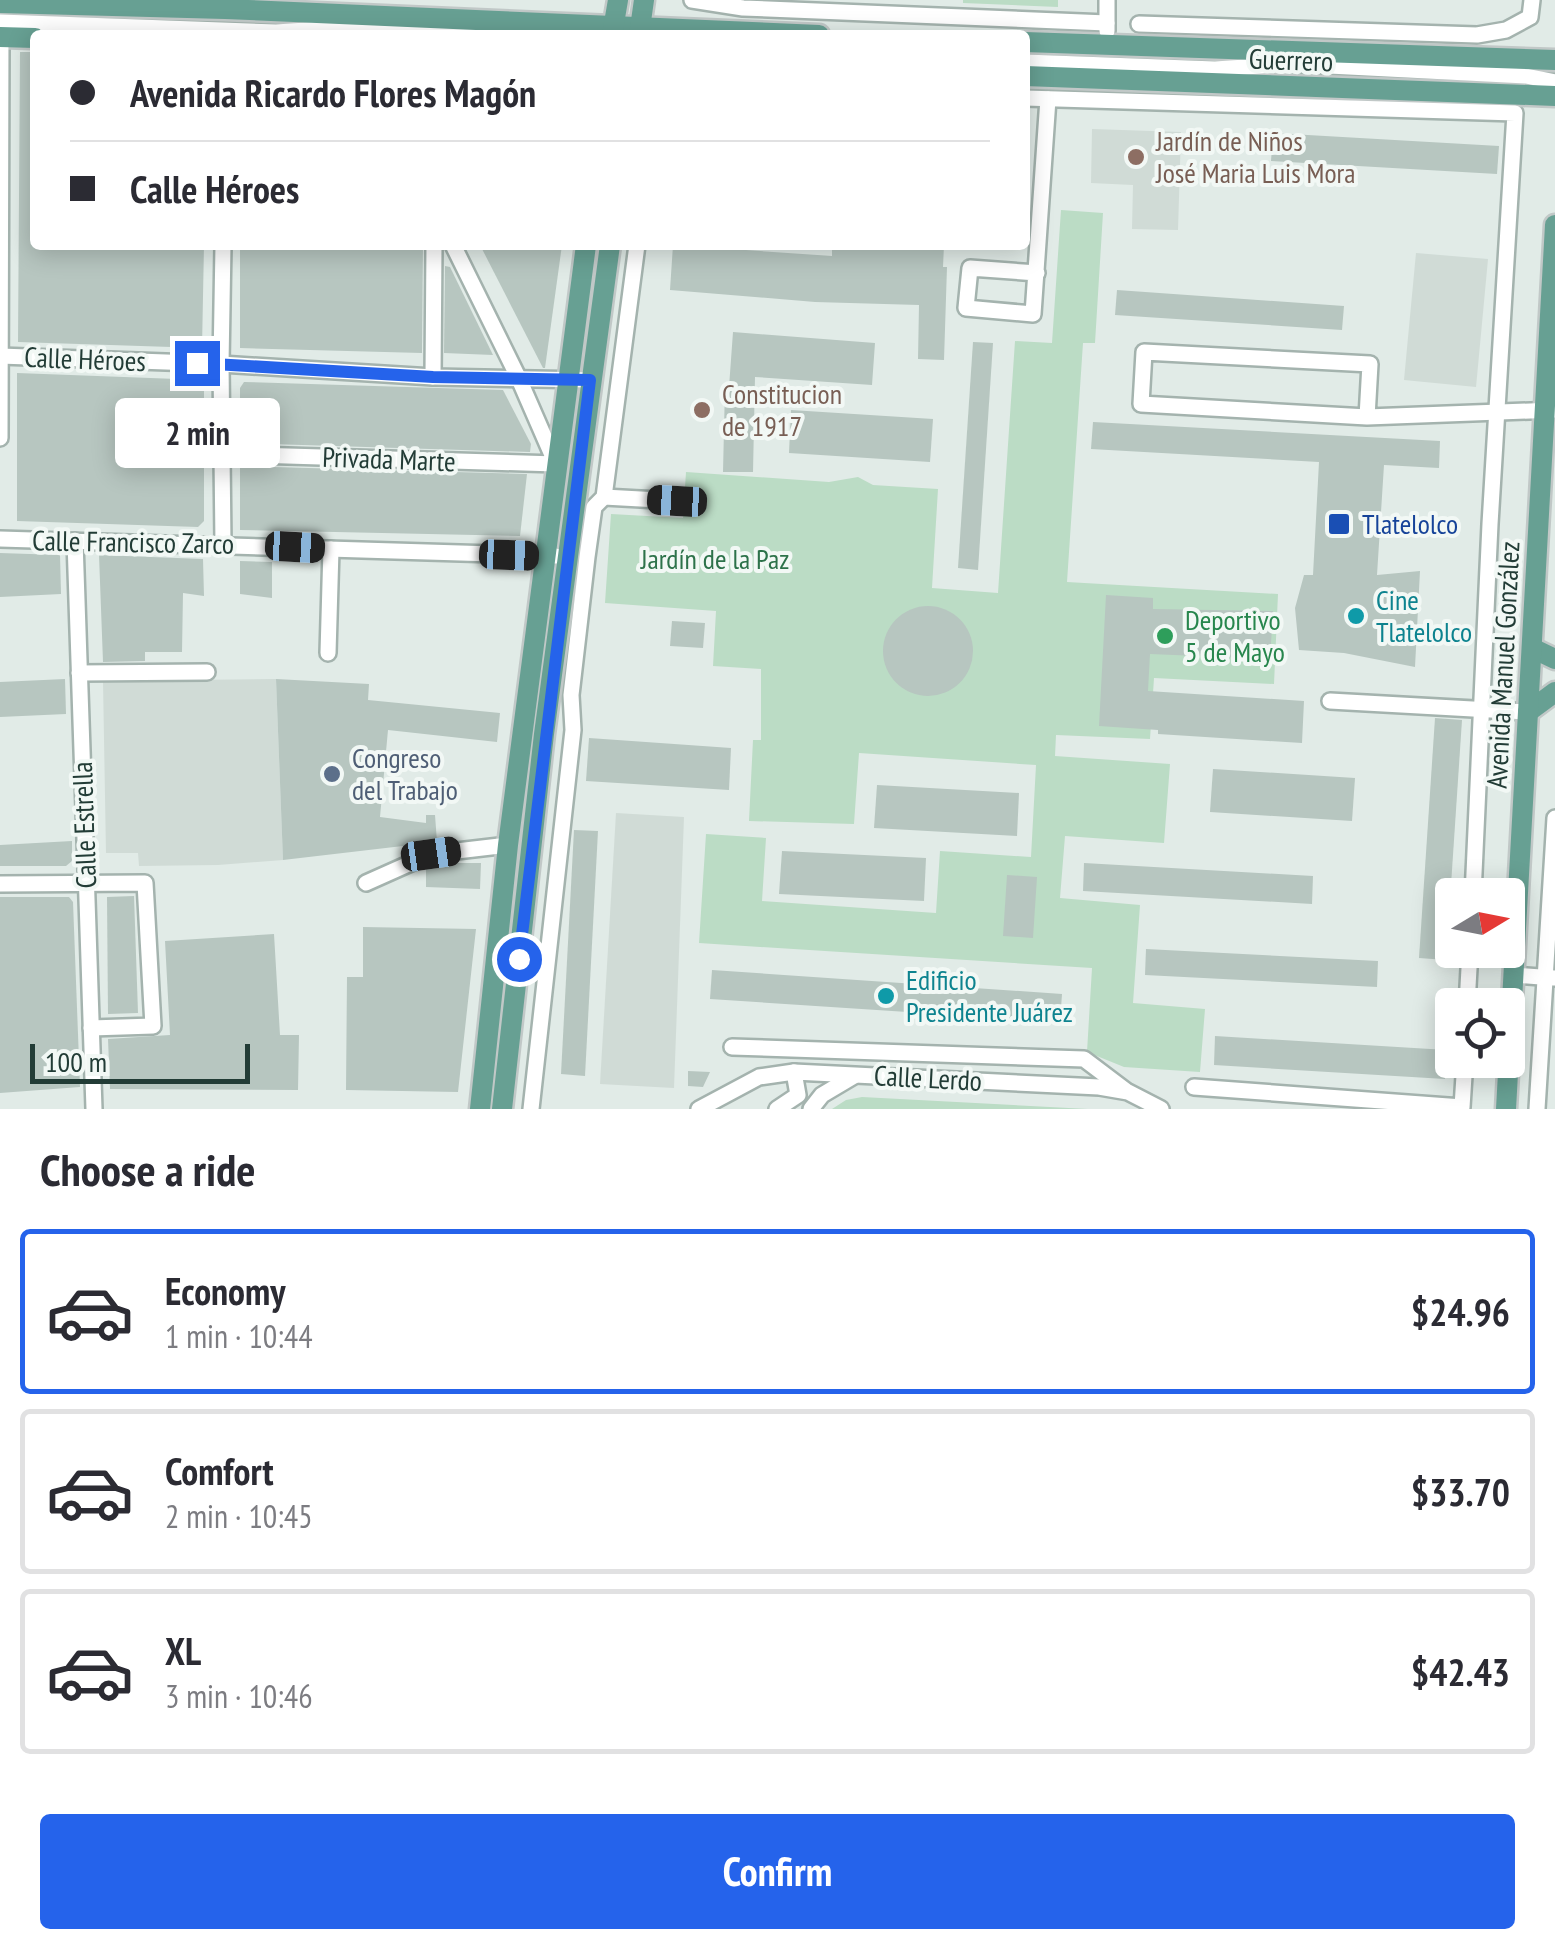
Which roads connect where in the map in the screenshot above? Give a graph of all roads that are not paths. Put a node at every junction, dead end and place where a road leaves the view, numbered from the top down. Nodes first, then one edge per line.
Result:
1 (618, 0) edge
2 (644, 0) edge
3 (692, 0) edge
4 (1107, 0) edge
5 (1532, 0) edge
6 (331, 7) edge
7 (436, 9) edge
8 (1, 18) edge
9 (225, 19) edge
10 (1107, 23) junction
11 (1140, 24) dead end
12 (1212, 26) junction
13 (268, 30) edge
14 (306, 30) edge
15 (410, 30) edge
16 (605, 30) edge
17 (613, 30) edge
18 (640, 30) edge
19 (30, 35) edge
20 (1030, 42) edge
21 (1107, 44) junction
22 (1555, 60) edge
23 (1030, 62) edge
24 (1214, 76) junction
25 (1030, 77) edge
26 (1555, 83) edge
27 (1181, 94) junction
28 (1555, 96) edge
29 (1030, 98) edge
30 (1048, 99) junction
31 (1555, 225) edge
32 (224, 250) edge
33 (434, 250) edge
34 (455, 250) edge
35 (586, 250) edge
36 (609, 250) edge
37 (636, 250) edge
38 (1036, 273) junction
39 (0, 356) edge
40 (221, 364) junction
41 (433, 377) junction
42 (519, 379) junction
43 (579, 380) junction
44 (1550, 409) edge
45 (1496, 412) junction
46 (1367, 417) junction
47 (0, 438) edge
48 (222, 454) junction
49 (556, 464) junction
50 (604, 497) junction
51 (677, 501) dead end
52 (0, 539) edge
53 (75, 541) junction
54 (223, 544) junction
55 (331, 549) junction
56 (544, 556) junction
57 (566, 556) junction
58 (1532, 648) junction
59 (328, 652) dead end
60 (1555, 659) edge
61 (207, 672) dead end
62 (79, 673) junction
63 (1555, 692) edge
64 (1330, 700) dead end
65 (1482, 710) junction
66 (1528, 712) junction
67 (544, 734) junction
68 (572, 736) junction
69 (1555, 818) edge
70 (508, 845) junction
71 (1473, 878) edge
72 (86, 883) junction
73 (366, 883) dead end
74 (0, 884) edge
75 (1514, 976) junction
76 (1550, 978) edge
77 (91, 1028) junction
78 (732, 1046) dead end
79 (794, 1072) junction
80 (858, 1074) junction
81 (1547, 1075) edge
82 (1463, 1078) edge
83 (1194, 1086) dead end
84 (1128, 1092) junction
85 (1462, 1108) edge
86 (94, 1109) edge
87 (480, 1109) edge
88 (502, 1109) edge
89 (531, 1109) edge
90 (698, 1109) edge
91 (777, 1109) edge
92 (811, 1109) edge
93 (1160, 1109) edge
94 (1506, 1109) edge
95 (1537, 1109) edge

1 - 17 main road
2 - 18 main road
3 - 10 street
4 - 10 street
5 - 12 street
6 - 7 main road
6 - 9 main road
7 - 16 main road
8 - 9 main road
8 - 19 main road
8 - 39 street
9 - 13 street
10 - 21 street
11 - 12 street
12 - 24 street
14 - 15 street
20 - 21 main road, Guerrero
21 - 24 main road, Guerrero
22 - 24 main road, Guerrero
23 - 24 street
24 - 26 street
24 - 27 main road, Guerrero
24 - 28 main road, Guerrero
24 - 45 street
25 - 27 main road, Guerrero
27 - 30 street
29 - 30 street
30 - 38 street
31 - 44 main road, Avenida Manuel González
32 - 40 street
33 - 41 street
34 - 42 street
35 - 43 main road
36 - 43 main road
37 - 50 street
38 - 38 street
39 - 40 street, Calle Héroes
39 - 47 street
40 - 41 street, Calle Héroes
40 - 48 street
41 - 42 street, Calle Héroes
42 - 43 street, Calle Héroes
42 - 49 street
43 - 49 main road
43 - 57 main road
44 - 45 street
44 - 58 main road, Avenida Manuel González
45 - 46 street
45 - 65 street
46 - 46 street
48 - 49 street, Privada Marte
48 - 54 street
49 - 56 main road
50 - 51 street
50 - 68 street
52 - 53 street, Calle Francisco Zarco
53 - 54 street, Calle Francisco Zarco
53 - 62 street, Calle Estrella
54 - 55 street, Calle Francisco Zarco
55 - 56 street, Calle Francisco Zarco
55 - 59 street
56 - 57 street, Calle Francisco Zarco
56 - 70 main road
57 - 67 main road
58 - 60 main road
58 - 66 main road, Avenida Manuel González
61 - 62 street
62 - 72 street, Calle Estrella
63 - 66 main road
64 - 65 street
65 - 66 street
65 - 71 street
66 - 75 main road, Avenida Manuel González
67 - 68 street
67 - 88 main road
68 - 89 street
69 - 76 street
70 - 73 street
70 - 87 main road
72 - 74 street
72 - 77 street, Calle Estrella
72 - 77 street
75 - 76 street
75 - 94 main road, Avenida Manuel González
76 - 81 street
77 - 86 street, Calle Estrella
78 - 84 street
79 - 80 street, Calle Lerdo
79 - 90 street, Calle Lerdo
79 - 91 street
80 - 84 street, Calle Lerdo
80 - 92 street
81 - 95 street
82 - 85 street
83 - 85 street
84 - 93 street, Calle Lerdo

